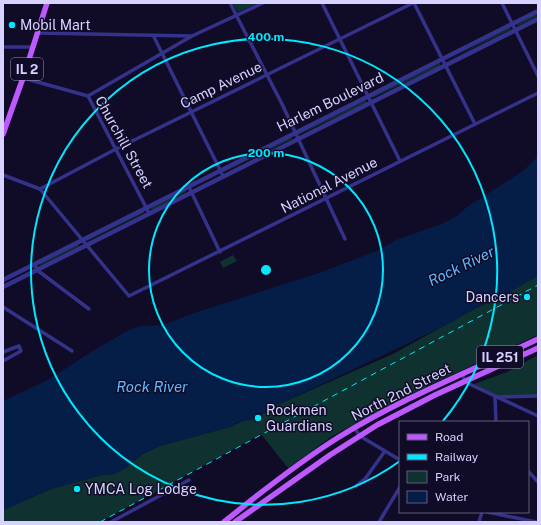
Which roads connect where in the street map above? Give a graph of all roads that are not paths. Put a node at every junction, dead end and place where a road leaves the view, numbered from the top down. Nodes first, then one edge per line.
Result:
1 (47, 3) edge
2 (230, 3) edge
3 (263, 3) edge
4 (322, 3) edge
5 (414, 3) edge
6 (502, 3) edge
7 (538, 11) edge
8 (237, 16) junction
9 (538, 19) edge
10 (512, 23) junction
11 (516, 30) junction
12 (38, 33) junction
13 (192, 36) junction
14 (154, 37) junction
15 (340, 39) junction
16 (3, 47) edge
17 (34, 47) junction
18 (162, 54) junction
19 (442, 58) junction
20 (446, 66) junction
21 (266, 75) junction
22 (538, 76) edge
23 (23, 78) junction
24 (538, 93) edge
25 (369, 95) junction
26 (88, 96) junction
27 (372, 103) junction
28 (191, 113) junction
29 (475, 124) junction
30 (295, 132) junction
31 (3, 134) edge
32 (298, 140) junction
33 (116, 149) junction
34 (400, 162) junction
35 (220, 170) junction
36 (3, 175) edge
37 (223, 176) junction
38 (188, 186) junction
39 (40, 189) junction
40 (191, 193) junction
41 (326, 198) junction
42 (146, 206) junction
43 (149, 213) junction
44 (345, 239) dead end
45 (82, 240) junction
46 (86, 246) junction
47 (220, 252) junction
48 (34, 265) junction
49 (37, 270) junction
50 (3, 280) edge
51 (3, 287) edge
52 (3, 307) edge
53 (89, 309) dead end
54 (538, 339) edge
55 (538, 348) edge
56 (3, 352) edge
57 (72, 352) dead end
58 (3, 361) edge
59 (462, 373) junction
60 (465, 382) junction
61 (495, 396) junction
62 (538, 396) edge
63 (538, 416) edge
64 (496, 421) edge
65 (354, 429) junction
66 (360, 436) junction
67 (385, 451) junction
68 (399, 459) edge
69 (529, 472) edge
70 (189, 480) dead end
71 (538, 482) edge
72 (356, 486) dead end
73 (399, 489) edge
74 (492, 513) edge
75 (111, 522) edge
76 (224, 522) edge
77 (235, 522) edge
78 (380, 522) edge
79 (536, 522) edge

1 - 12 main road, IL 2
2 - 8 street
3 - 8 street
4 - 15 street
5 - 15 street, Camp Avenue
5 - 19 street
6 - 10 street
7 - 10 street, Harlem Boulevard
8 - 13 street
8 - 21 street
9 - 11 street, Harlem Boulevard
10 - 11 street
10 - 19 street, Harlem Boulevard
11 - 20 street, Harlem Boulevard
11 - 22 street
12 - 14 street
12 - 17 main road, IL 2
13 - 14 street
13 - 18 street
14 - 18 street
15 - 21 street, Camp Avenue
15 - 25 street
16 - 17 street
17 - 23 main road, IL 2
18 - 26 street
18 - 28 street
19 - 20 street
19 - 25 street, Harlem Boulevard
20 - 27 street, Harlem Boulevard
20 - 29 street
21 - 28 street, Camp Avenue
21 - 30 street
23 - 26 street, Churchill Street
23 - 31 main road, IL 2
24 - 29 street, National Avenue
25 - 27 street
25 - 30 street, Harlem Boulevard
26 - 33 street, Churchill Street
27 - 32 street, Harlem Boulevard
27 - 34 street
28 - 33 street, Camp Avenue
28 - 35 street
29 - 34 street, National Avenue
30 - 32 street
30 - 35 street, Harlem Boulevard
32 - 37 street, Harlem Boulevard
32 - 41 street
33 - 39 street, Camp Avenue
33 - 42 street, Churchill Street
34 - 41 street, National Avenue
35 - 37 street
35 - 38 street, Harlem Boulevard
36 - 39 street
37 - 40 street, Harlem Boulevard
38 - 40 street
38 - 42 street, Harlem Boulevard
39 - 45 street
40 - 43 street, Harlem Boulevard
40 - 47 street
41 - 44 street
41 - 47 street, National Avenue
42 - 43 street, Churchill Street
42 - 45 street, Harlem Boulevard
43 - 46 street, Harlem Boulevard
45 - 46 street
45 - 48 street, Harlem Boulevard
46 - 47 street, National Avenue
46 - 49 street, Harlem Boulevard
48 - 49 street
48 - 50 street, Harlem Boulevard
49 - 51 street, Harlem Boulevard
49 - 53 street
52 - 57 street
54 - 59 main road, North 2nd Street / IL 251
55 - 60 main road, North 2nd Street / IL 251
56 - 58 street
59 - 60 street
59 - 65 main road, North 2nd Street / IL 251
60 - 61 street
60 - 66 main road, North 2nd Street / IL 251
61 - 62 street
61 - 63 street
61 - 64 street
65 - 66 street
65 - 76 main road, North 2nd Street / IL 251
66 - 67 street
66 - 77 main road, North 2nd Street / IL 251
67 - 68 street
67 - 72 street
69 - 71 street
70 - 75 street
73 - 78 street
74 - 79 street

